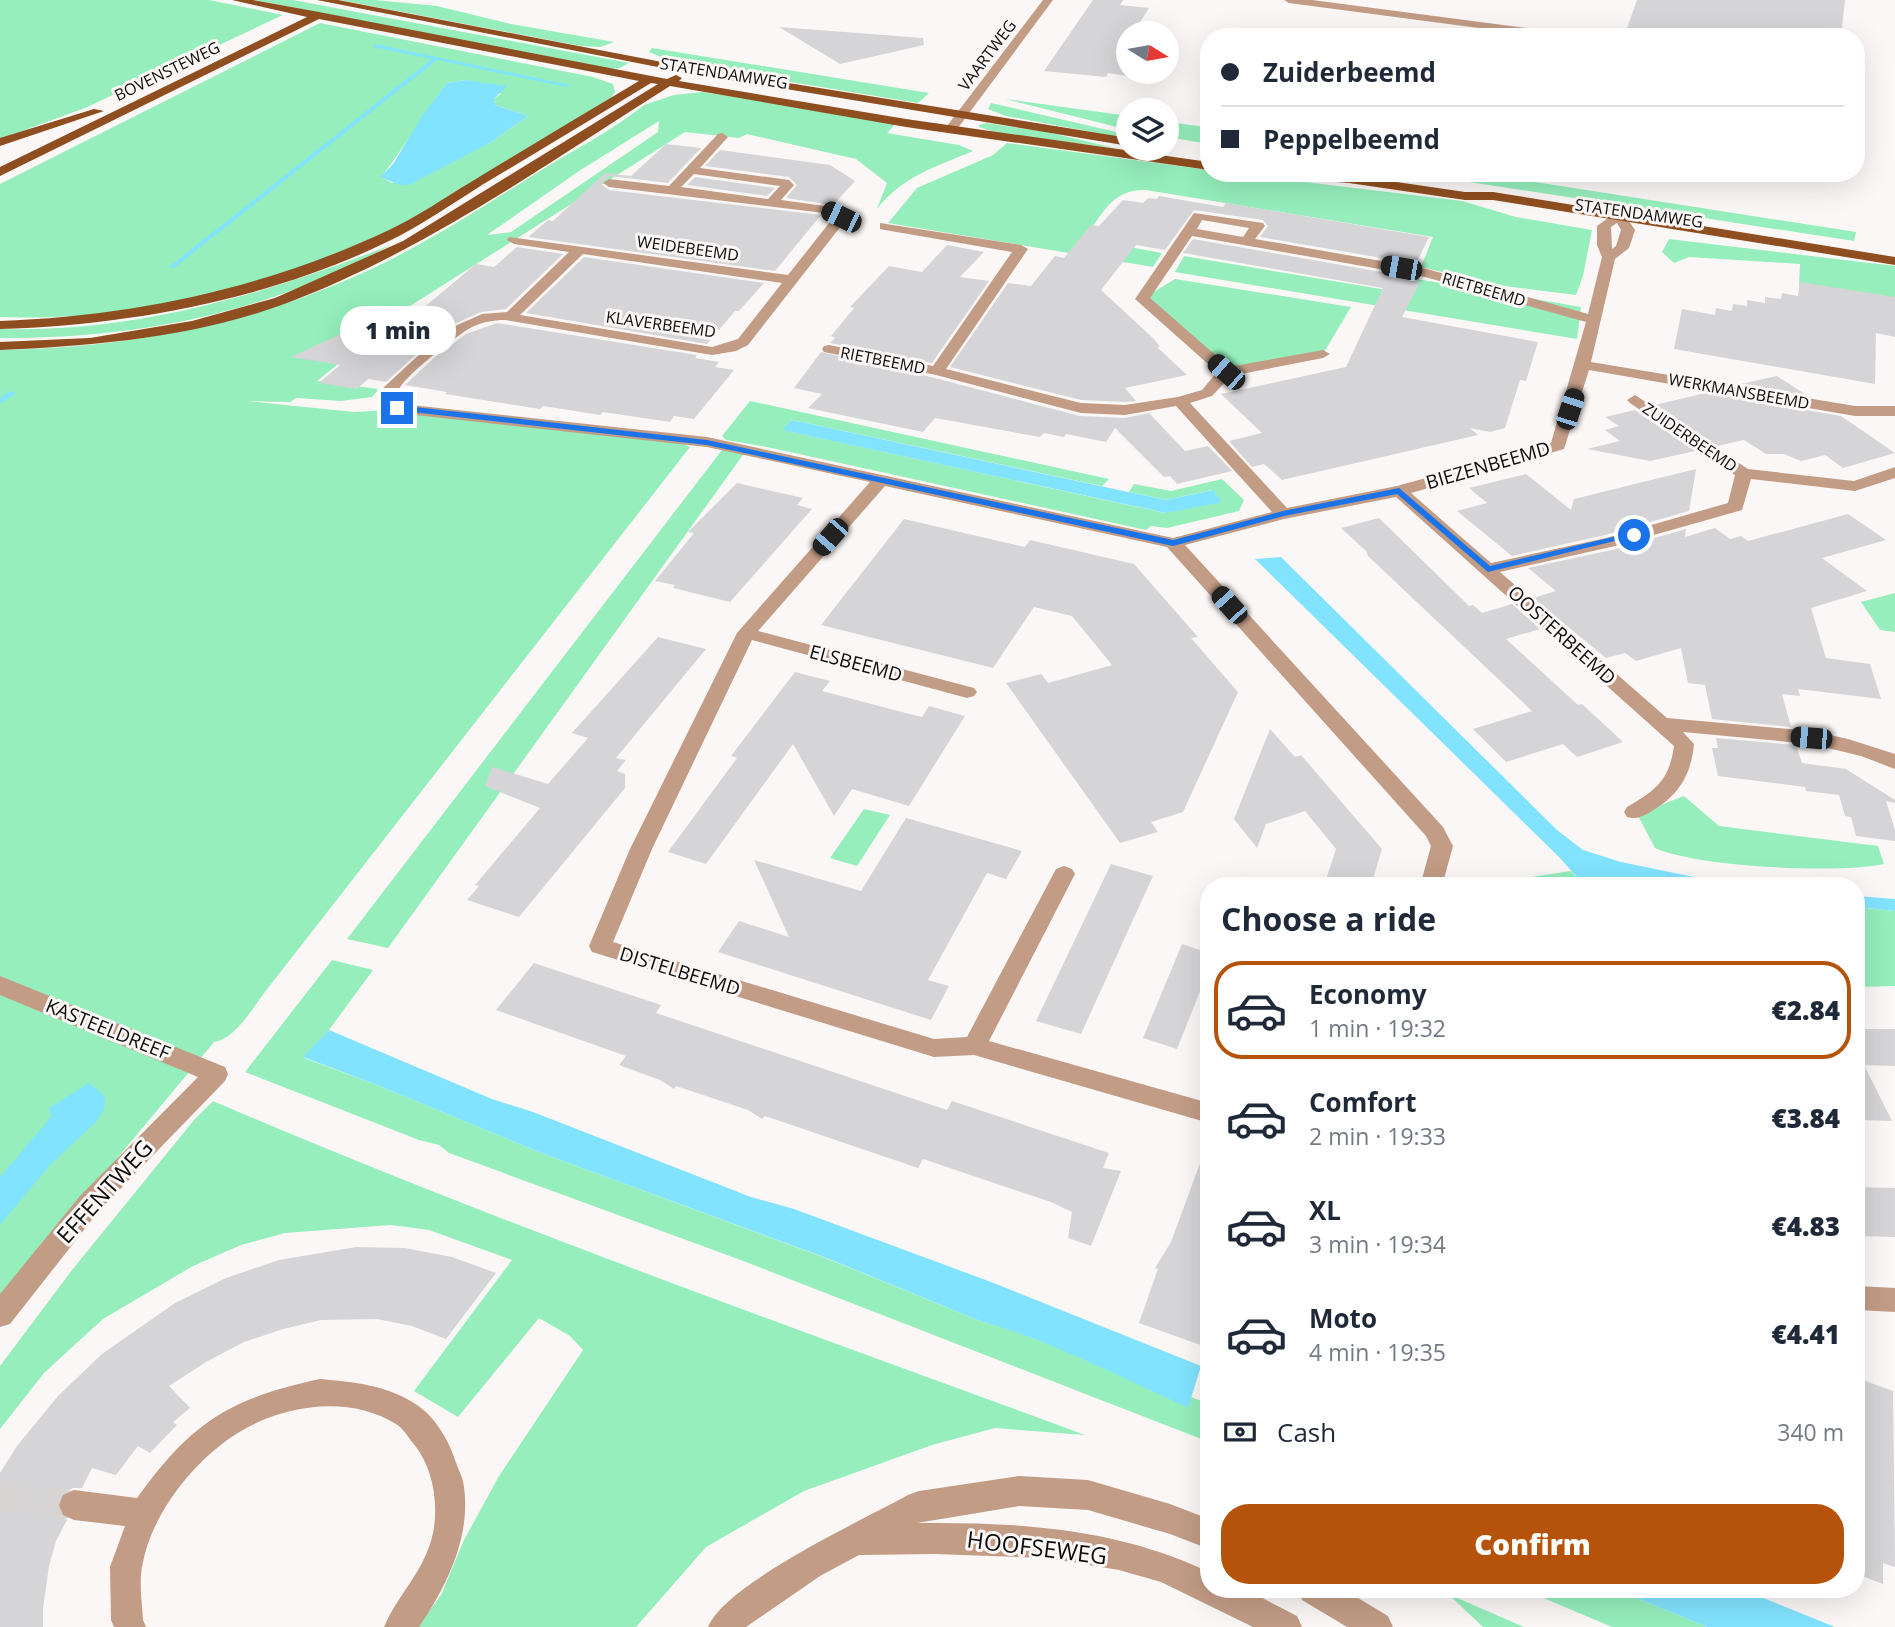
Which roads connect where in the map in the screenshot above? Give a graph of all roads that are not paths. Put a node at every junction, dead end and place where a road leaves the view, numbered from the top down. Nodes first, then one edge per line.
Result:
1 (237, 0) edge
2 (322, 0) edge
3 (330, 0) edge
4 (349, 0) edge
5 (1048, 0) edge
6 (1289, 0) edge
7 (1504, 28) edge
8 (684, 68) junction
9 (647, 79) junction
10 (672, 83) junction
11 (107, 108) junction
12 (962, 114) junction
13 (951, 129) junction
14 (722, 137) dead end
15 (1116, 140) edge
16 (0, 142) edge
17 (1179, 151) edge
18 (1200, 155) edge
19 (0, 158) edge
20 (1200, 165) edge
21 (691, 170) junction
22 (0, 172) edge
23 (1369, 182) edge
24 (609, 183) dead end
25 (672, 190) junction
26 (1465, 196) junction
27 (771, 203) junction
28 (1618, 215) junction
29 (885, 226) dead end
30 (1604, 226) junction
31 (1628, 230) junction
32 (514, 240) dead end
33 (1811, 248) junction
34 (579, 250) junction
35 (1609, 257) junction
36 (1895, 261) edge
37 (792, 280) junction
38 (512, 315) junction
39 (1595, 320) junction
40 (0, 325) edge
41 (0, 346) edge
42 (829, 349) dead end
43 (1323, 354) dead end
44 (1583, 365) junction
45 (937, 371) junction
46 (1226, 372) junction
47 (1636, 400) dead end
48 (1180, 401) junction
49 (1895, 411) edge
50 (1895, 472) edge
51 (1744, 474) junction
52 (881, 480) junction
53 (1399, 491) junction
54 (1283, 514) junction
55 (1173, 543) junction
56 (1488, 569) junction
57 (746, 634) junction
58 (967, 692) dead end
59 (1662, 724) junction
60 (1895, 762) edge
61 (1634, 812) dead end
62 (1064, 874) dead end
63 (1433, 877) edge
64 (0, 985) edge
65 (974, 1046) junction
66 (216, 1074) joint
67 (1200, 1110) edge
68 (1865, 1298) edge
69 (1895, 1300) edge
70 (0, 1315) edge
71 (74, 1505) tunnel mouth
72 (145, 1514) junction
73 (1200, 1531) edge
74 (859, 1540) junction
75 (1200, 1583) edge
76 (1233, 1598) edge
77 (1328, 1598) edge
78 (130, 1627) edge
79 (400, 1627) edge
80 (724, 1627) edge
81 (1286, 1627) edge
82 (1377, 1627) edge

1 - 9 main road, STATENDAMWEG
2 - 8 main road, STATENDAMWEG
3 - 11 main road, BOVENSTEWEG
4 - 22 main road, BOVENSTEWEG
5 - 12 street, VAARTWEG
6 - 7 street
8 - 9 main road
8 - 10 main road
8 - 12 main road, STATENDAMWEG
9 - 10 main road, STATENDAMWEG
9 - 40 main road
10 - 13 main road, STATENDAMWEG
10 - 41 main road
11 - 16 main road
11 - 19 main road, BOVENSTEWEG
12 - 13 street, VAARTWEG
12 - 15 main road, STATENDAMWEG
13 - 20 main road, STATENDAMWEG
14 - 21 street
17 - 18 main road
21 - 25 street
21 - 27 street
23 - 26 main road, STATENDAMWEG
24 - 25 street, KLAVERBEEMD
25 - 27 street, KLAVERBEEMD
26 - 28 main road, STATENDAMWEG
26 - 30 main road, STATENDAMWEG
27 - 37 street, KLAVERBEEMD
28 - 30 street
28 - 31 street
28 - 33 main road, STATENDAMWEG
29 - 45 street, RIETBEEMD
30 - 31 main road, STATENDAMWEG
30 - 35 street, BIEZENBEEMD
31 - 33 main road, STATENDAMWEG
31 - 35 street, BIEZENBEEMD
32 - 34 street, WEIDEBEEMD
33 - 36 main road, STATENDAMWEG
34 - 37 street, WEIDEBEEMD
34 - 38 street
35 - 39 street, BIEZENBEEMD
37 - 38 street, KLAVERBEEMD
38 - 52 street, KLAVERBEEMD
39 - 44 street, BIEZENBEEMD
39 - 46 street, RIETBEEMD
42 - 45 street, RIETBEEMD
43 - 46 street
44 - 49 street, WERKMANSBEEMD
44 - 53 street, BIEZENBEEMD
45 - 48 street, RIETBEEMD
46 - 48 street, RIETBEEMD
47 - 51 street, ZUIDERBEEMD
48 - 54 street
50 - 51 street, ZUIDERBEEMD
51 - 56 street, ZUIDERBEEMD
52 - 55 street
52 - 57 street, DISTELBEEMD
53 - 54 street, BIEZENBEEMD
53 - 56 street, OOSTERBEEMD
54 - 55 street, BIEZENBEEMD
55 - 63 street
56 - 59 street, OOSTERBEEMD
57 - 58 street, ELSBEEMD
57 - 65 street, DISTELBEEMD
59 - 60 street
59 - 61 street, OOSTERBEEMD
62 - 65 street
64 - 66 street, KASTEELDREEF
65 - 67 street, DISTELBEEMD
66 - 70 street, EFFENTWEG
68 - 69 street
71 - 72 street
72 - 78 street
72 - 79 street
73 - 74 street, HOOFSEWEG
74 - 75 street, HOOFSEWEG
74 - 80 street, HOOFSEWEG
76 - 81 street, HOOFSEWEG
77 - 82 street

